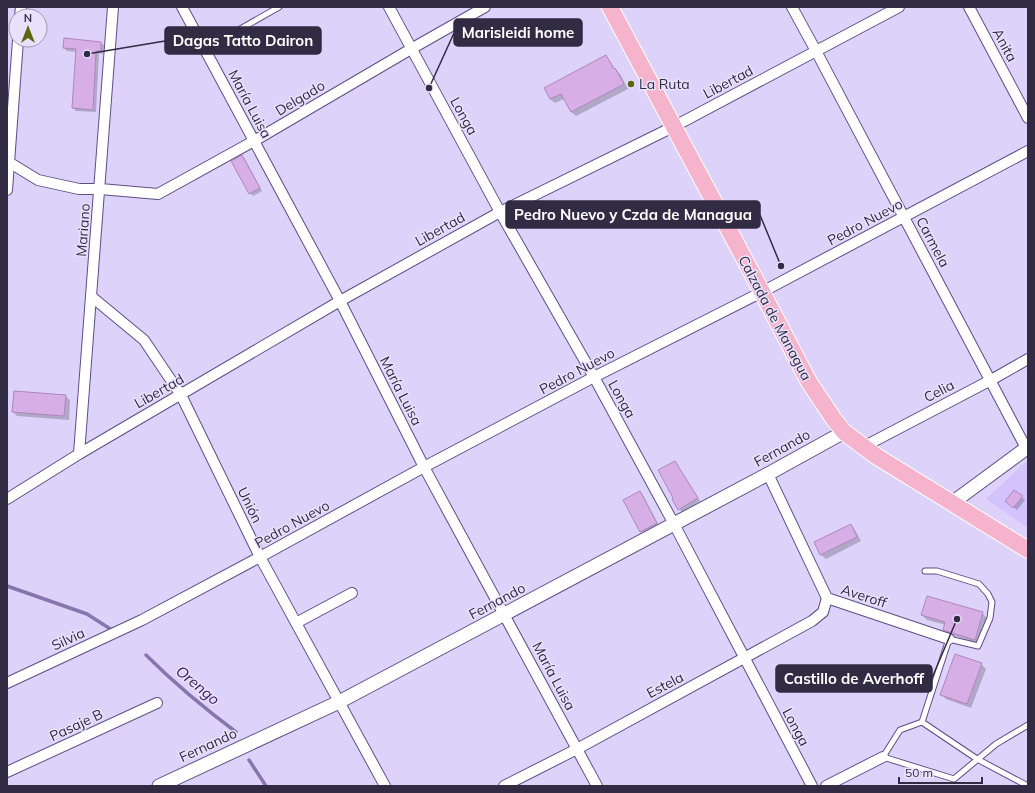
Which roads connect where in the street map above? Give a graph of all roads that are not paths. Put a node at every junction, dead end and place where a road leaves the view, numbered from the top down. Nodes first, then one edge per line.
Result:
1 (113, 7) edge
2 (182, 7) edge
3 (279, 7) edge
4 (389, 7) edge
5 (485, 7) edge
6 (610, 7) edge
7 (792, 7) edge
8 (898, 7) edge
9 (969, 7) edge
10 (17, 48) edge
11 (205, 49) junction
12 (411, 49) junction
13 (816, 51) junction
14 (1028, 118) edge
15 (674, 127) junction
16 (254, 141) junction
17 (1028, 151) edge
18 (8, 162) edge
19 (100, 189) junction
20 (7, 190) edge
21 (500, 212) junction
22 (904, 217) junction
23 (762, 292) junction
24 (92, 297) junction
25 (340, 301) junction
26 (1028, 359) edge
27 (594, 377) junction
28 (991, 380) junction
29 (181, 395) junction
30 (844, 432) junction
31 (863, 447) junction
32 (1027, 447) edge
33 (79, 454) junction
34 (424, 467) junction
35 (768, 474) junction
36 (7, 499) edge
37 (952, 503) junction
38 (674, 524) junction
39 (1028, 550) edge
40 (260, 558) junction
41 (925, 571) dead end
42 (352, 593) dead end
43 (827, 598) junction
44 (505, 615) junction
45 (142, 620) joint
46 (296, 623) junction
47 (949, 639) junction
48 (744, 658) junction
49 (7, 683) edge
50 (340, 702) junction
51 (157, 703) dead end
52 (922, 722) junction
53 (1028, 724) edge
54 (577, 749) junction
55 (882, 757) junction
56 (977, 759) junction
57 (7, 772) edge
58 (159, 786) edge
59 (385, 786) edge
60 (504, 786) edge
61 (597, 786) edge
62 (812, 786) edge
63 (826, 786) edge
64 (1028, 786) edge

1 - 19 street, Mariano
2 - 11 street, María Luisa
3 - 11 lane
4 - 12 street, Longa
5 - 12 street, Delgado
6 - 15 main road, Calzada de Managua
7 - 13 street, Carmela
8 - 13 street, Libertad
9 - 14 street, Anita
10 - 18 street
11 - 16 street, María Luisa
12 - 16 street, Delgado
12 - 21 street, Longa
13 - 15 street, Libertad
13 - 22 street, Carmela
15 - 21 street, Libertad
15 - 23 main road, Calzada de Managua
16 - 19 street, Delgado
16 - 25 street, María Luisa
17 - 22 street, Pedro Nuevo
18 - 19 street, Delgado
18 - 20 street
19 - 24 street, Mariano
21 - 25 street, Libertad
21 - 27 street, Longa
22 - 23 street, Pedro Nuevo
22 - 28 street, Carmela
23 - 27 street, Pedro Nuevo
23 - 30 main road, Calzada de Managua
24 - 29 street, Unión
24 - 33 street, Mariano
25 - 29 street, Libertad
25 - 34 street, María Luisa
26 - 28 street, Celia
27 - 34 street, Pedro Nuevo
27 - 38 street, Longa
28 - 31 street, Celia
28 - 32 street, Carmela
29 - 33 street, Libertad
29 - 40 street, Unión
30 - 31 main road, Calzada de Managua
30 - 35 street, Fernando
31 - 37 main road, Calzada de Managua
32 - 37 street
33 - 36 street, Libertad
34 - 40 street, Pedro Nuevo
34 - 44 street, María Luisa
35 - 38 street, Fernando
35 - 43 street, Averoff
37 - 39 main road, Calzada de Managua
38 - 44 street, Fernando
38 - 48 street, Longa
40 - 45 street, Pedro Nuevo
40 - 46 street, Unión
41 - 47 lane, Averoff
42 - 46 street
43 - 47 street, Averoff
43 - 48 street, Estela
44 - 50 street, Fernando
44 - 54 street, María Luisa
45 - 49 street, Silvia
46 - 50 street, Unión
47 - 52 lane
48 - 54 street, Estela
48 - 62 street, Longa
50 - 58 street, Fernando
50 - 59 street, Unión
51 - 57 street, Pasaje B
52 - 55 lane
52 - 56 lane
53 - 56 lane
54 - 60 street, Estela
54 - 61 street, María Luisa
55 - 56 lane
55 - 63 street
56 - 64 lane

